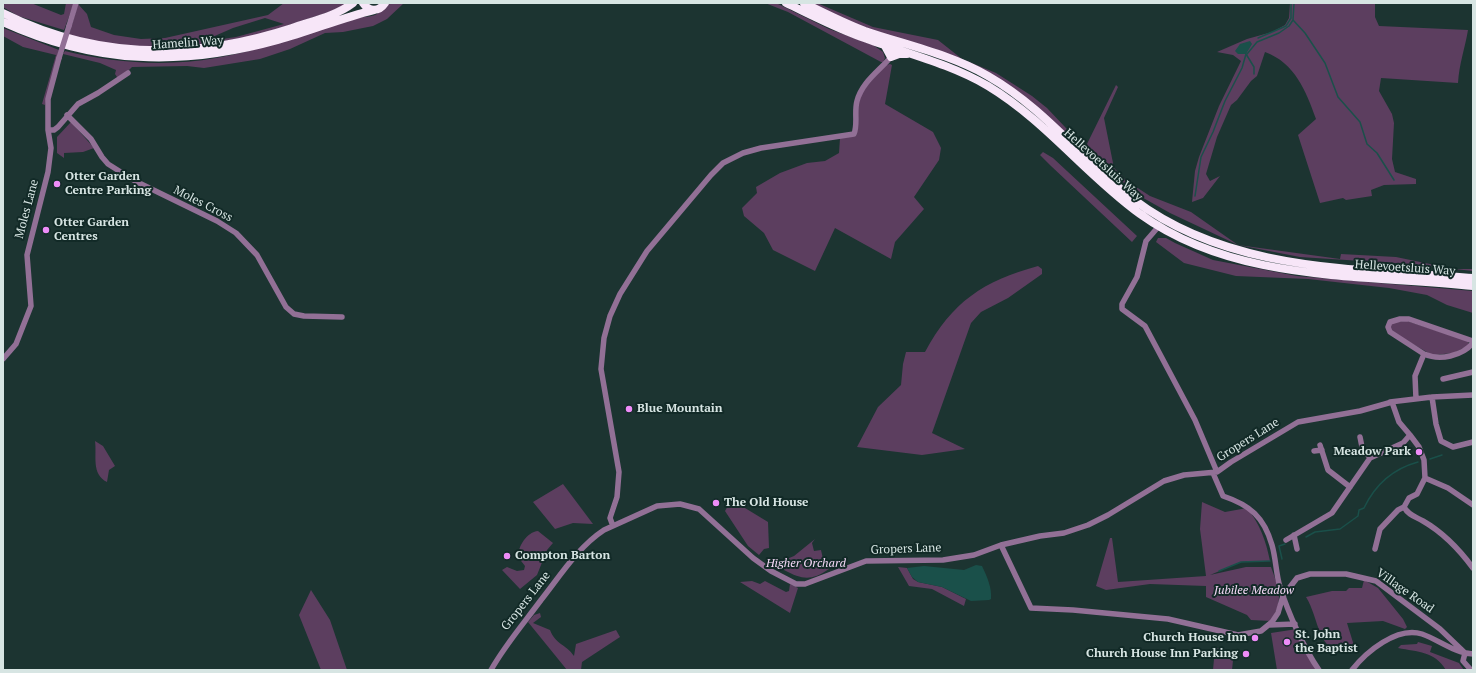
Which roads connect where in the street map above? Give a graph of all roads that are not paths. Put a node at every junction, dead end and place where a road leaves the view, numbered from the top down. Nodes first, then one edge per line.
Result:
1 (76, 3) edge
2 (353, 3) edge
3 (363, 3) edge
4 (385, 3) edge
5 (786, 3) edge
6 (804, 3) edge
7 (374, 10) junction
8 (3, 13) edge
9 (3, 22) edge
10 (884, 44) junction
11 (918, 55) junction
12 (891, 57) junction
13 (128, 73) dead end
14 (67, 115) junction
15 (48, 130) junction
16 (1159, 226) junction
17 (1473, 278) edge
18 (1473, 286) edge
19 (342, 317) dead end
20 (1473, 342) edge
21 (1424, 354) junction
22 (3, 359) edge
23 (1473, 372) edge
24 (1443, 379) dead end
25 (1473, 395) edge
26 (1432, 397) junction
27 (1419, 398) junction
28 (1392, 402) junction
29 (1379, 405) dead end
30 (1410, 435) junction
31 (1363, 440) dead end
32 (1473, 442) edge
33 (1314, 451) dead end
34 (1370, 458) junction
35 (1215, 473) junction
36 (1425, 478) junction
37 (1350, 487) junction
38 (1473, 505) edge
39 (1404, 507) junction
40 (613, 526) junction
41 (1294, 535) junction
42 (1286, 540) dead end
43 (1001, 545) junction
44 (1297, 549) dead end
45 (1375, 549) dead end
46 (1473, 568) edge
47 (1283, 596) junction
48 (1295, 624) junction
49 (1269, 625) junction
50 (1465, 653) junction
51 (1473, 654) edge
52 (491, 670) edge
53 (1319, 670) edge
54 (1352, 670) edge
55 (1471, 670) edge

1 - 15 street, Moles Lane, bridge
2 - 8 highway, Hamelin Way
3 - 7 highway
4 - 7 highway, Hamelin Way
5 - 10 highway, Hellevoetsluis Way
6 - 17 highway, Hellevoetsluis Way
7 - 9 highway, Hamelin Way
10 - 11 highway, Hellevoetsluis Way
10 - 12 highway
11 - 12 highway
11 - 16 highway, Hellevoetsluis Way
12 - 40 street
13 - 14 street
14 - 15 street
14 - 19 street, Moles Cross
15 - 22 street, Moles Lane
16 - 18 highway, Hellevoetsluis Way
16 - 35 street
20 - 21 street
20 - 21 street
21 - 27 street
23 - 24 street
25 - 26 street
26 - 27 street
26 - 32 street
27 - 28 street
28 - 29 street
28 - 30 street
28 - 35 street, Gropers Lane
30 - 34 street
30 - 36 street
31 - 34 street
33 - 37 street
34 - 37 street
35 - 43 street, Gropers Lane
35 - 47 street
36 - 38 street
36 - 39 street
37 - 41 street
39 - 45 street
39 - 46 street
40 - 43 street, Gropers Lane
40 - 52 street, Gropers Lane
41 - 42 street
41 - 44 street
43 - 49 street
47 - 48 street
47 - 49 street, Village Road
47 - 50 street, Village Road
48 - 49 street
48 - 53 street
50 - 51 street
50 - 54 street
50 - 55 street

